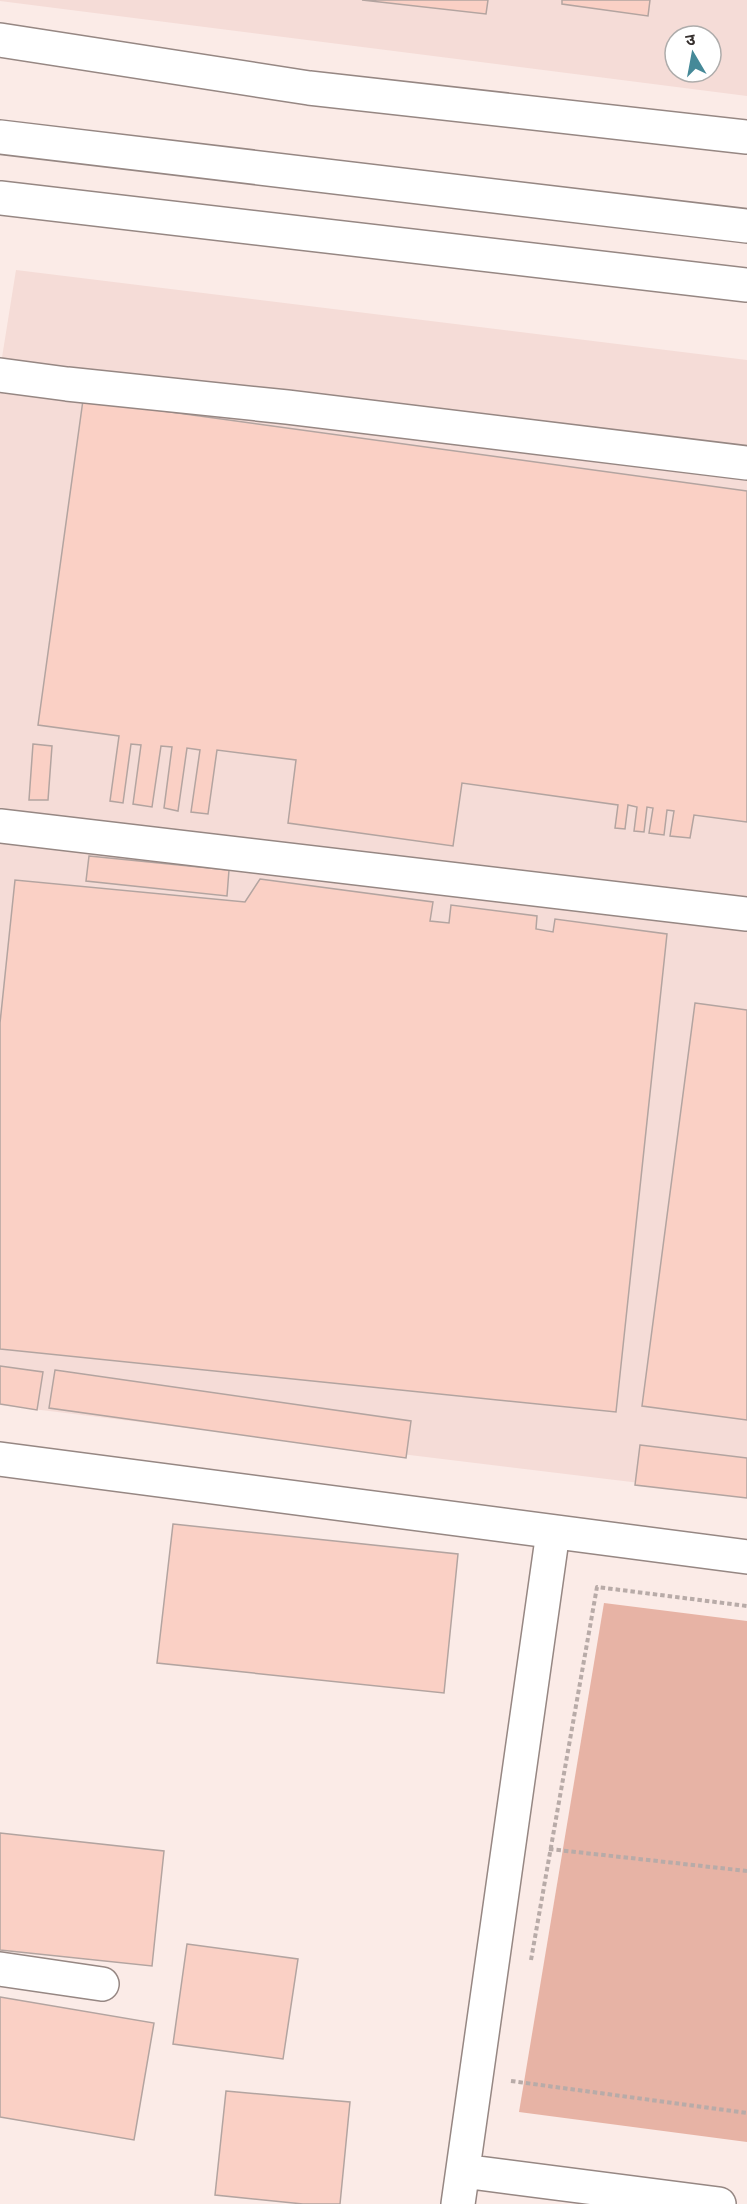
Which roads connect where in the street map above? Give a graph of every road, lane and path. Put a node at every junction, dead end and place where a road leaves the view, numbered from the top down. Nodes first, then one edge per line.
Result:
1 (0, 40) edge
2 (0, 137) edge
3 (747, 137) edge
4 (0, 198) edge
5 (747, 226) edge
6 (747, 285) edge
7 (0, 375) edge
8 (747, 463) edge
9 (0, 826) edge
10 (747, 914) edge
11 (0, 1459) edge
12 (553, 1532) junction
13 (747, 1557) edge
14 (747, 1606) edge
15 (509, 1845) junction
16 (550, 1849) junction
17 (747, 1871) edge
18 (530, 1965) dead end
19 (0, 1969) edge
20 (102, 1984) dead end
21 (509, 2080) dead end
22 (747, 2113) edge
23 (463, 2171) junction
24 (458, 2204) edge
25 (719, 2204) edge

1 - 3 street
2 - 5 street
4 - 6 street
7 - 8 street
9 - 10 street
11 - 12 street
12 - 13 street
12 - 15 street
14 - 16 path
15 - 16 path
15 - 23 street
16 - 17 path
16 - 18 path
19 - 20 street
21 - 22 path
23 - 24 street
23 - 25 street

